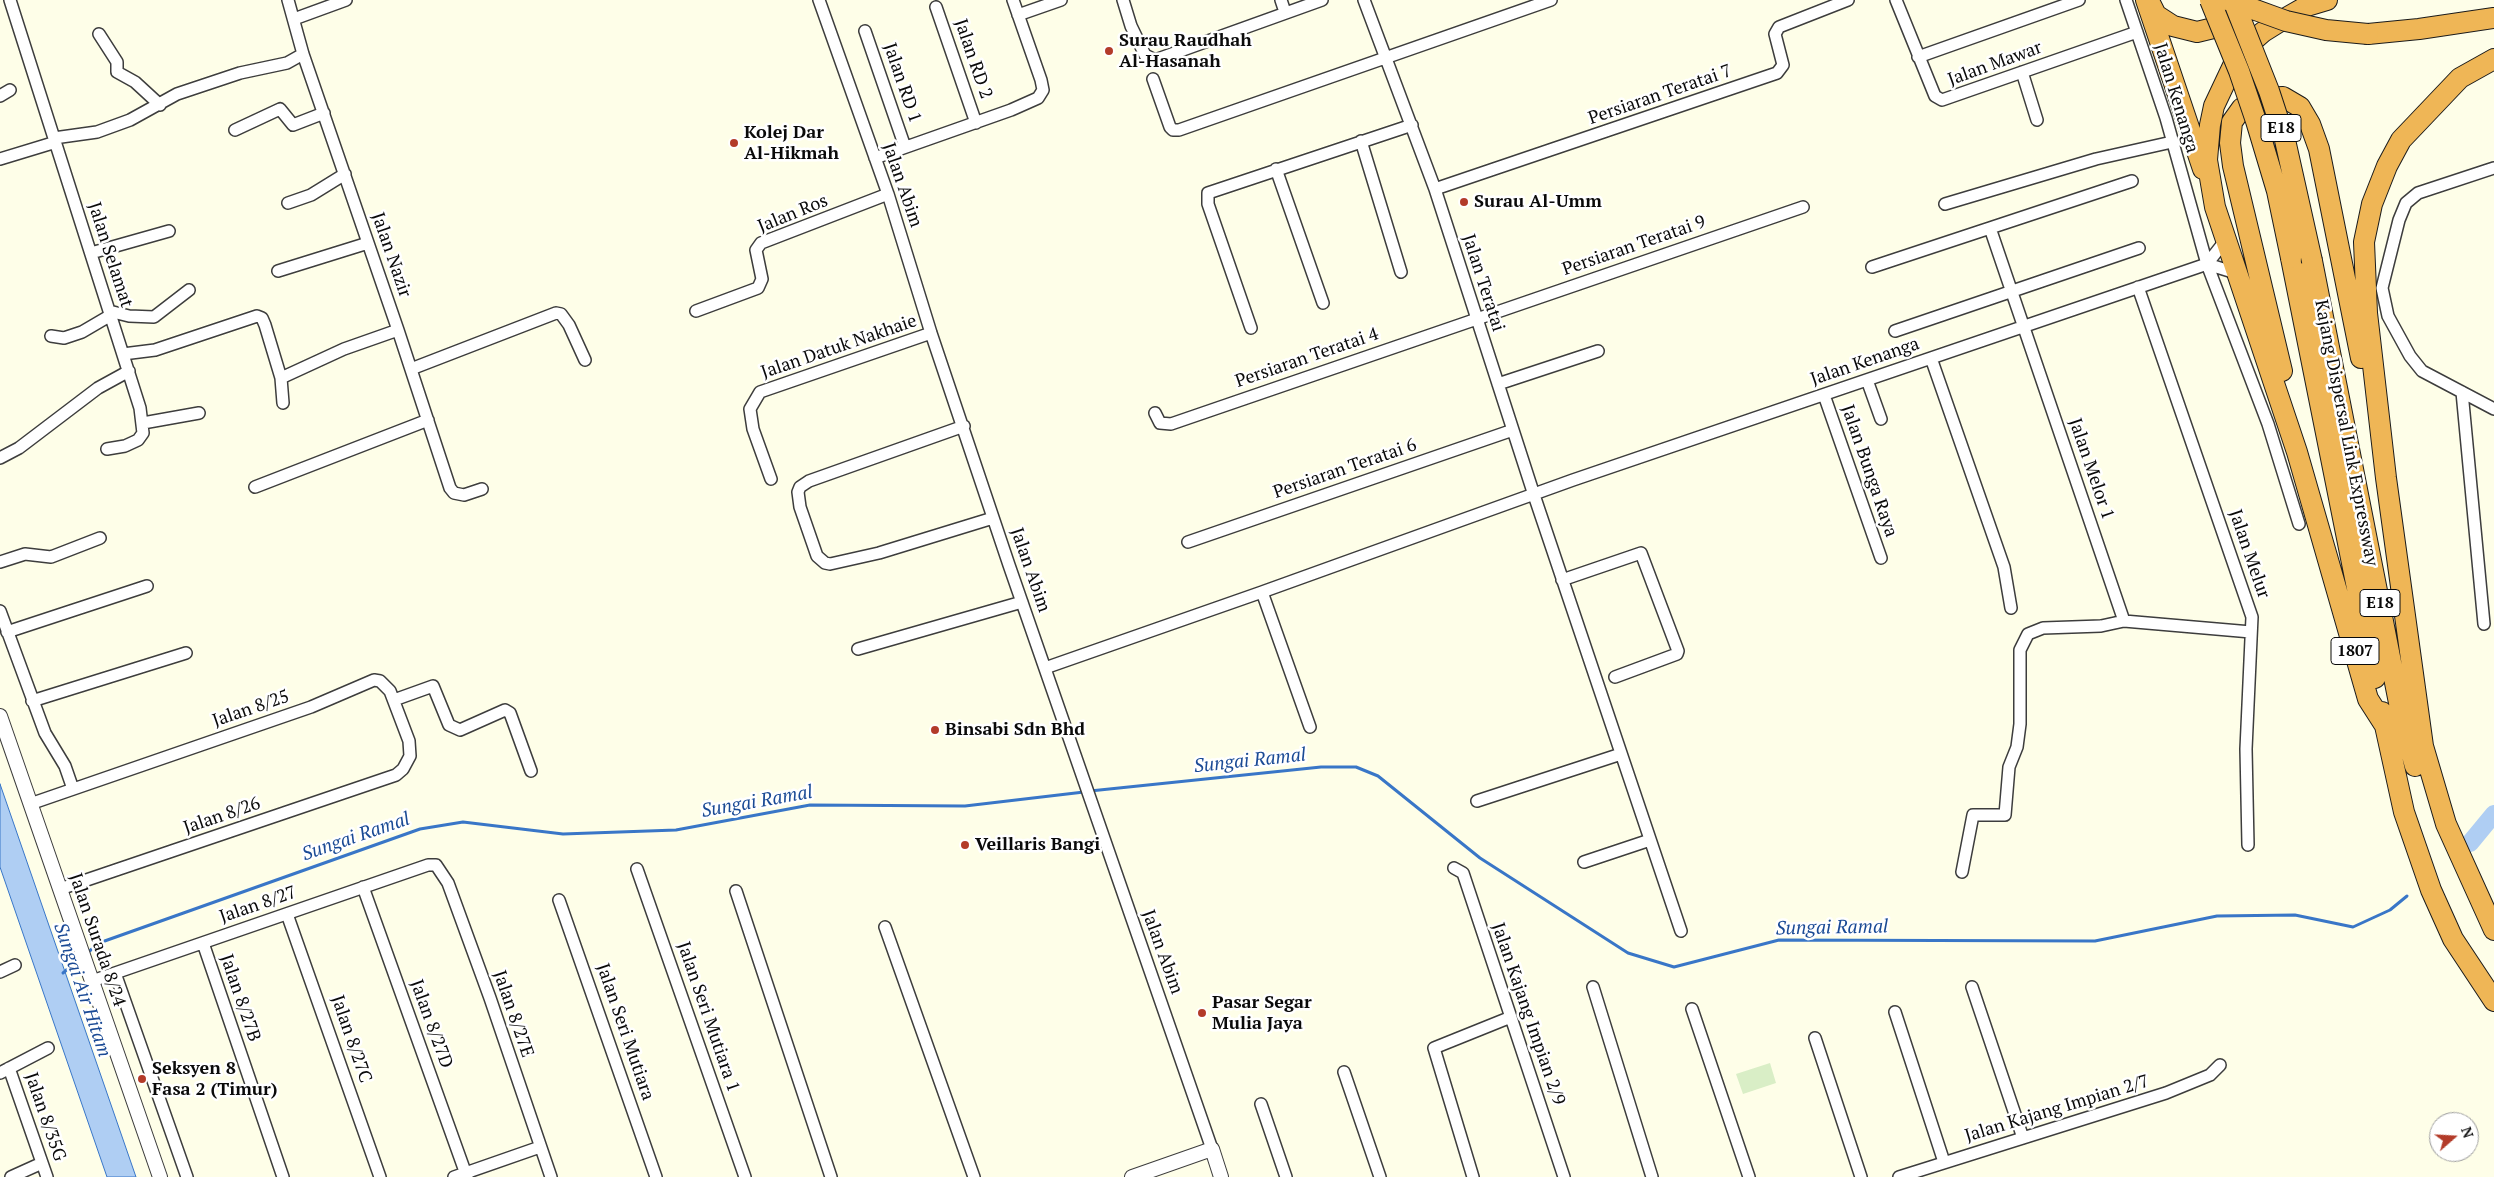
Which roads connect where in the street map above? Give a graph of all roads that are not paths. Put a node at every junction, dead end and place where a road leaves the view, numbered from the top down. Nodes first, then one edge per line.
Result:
1 (10, 0) edge
2 (288, 0) edge
3 (346, 0) edge
4 (819, 0) edge
5 (1013, 0) edge
6 (1062, 0) edge
7 (1123, 0) edge
8 (1281, 0) edge
9 (1322, 0) edge
10 (1364, 0) edge
11 (1552, 0) edge
12 (1848, 0) edge
13 (1896, 0) edge
14 (2079, 0) edge
15 (2126, 0) edge
16 (2147, 0) edge
17 (2210, 0) edge
18 (2228, 0) edge
19 (2233, 0) edge
20 (2247, 0) edge
21 (2327, 0) edge
22 (936, 7) dead end
23 (1285, 12) junction
24 (1018, 14) junction
25 (2494, 18) edge
26 (294, 19) junction
27 (865, 31) dead end
28 (2137, 32) junction
29 (99, 34) dead end
30 (303, 54) junction
31 (1384, 57) junction
32 (1918, 57) junction
33 (2494, 59) edge
34 (2022, 72) junction
35 (1153, 79) dead end
36 (160, 104) junction
37 (324, 113) junction
38 (2037, 120) dead end
39 (976, 123) junction
40 (1412, 124) junction
41 (235, 130) dead end
42 (55, 140) junction
43 (1360, 141) junction
44 (2172, 142) junction
45 (906, 146) junction
46 (875, 158) junction
47 (0, 159) edge
48 (2494, 168) edge
49 (1276, 169) junction
50 (345, 174) junction
51 (2132, 181) dead end
52 (1435, 189) junction
53 (2210, 190) junction
54 (888, 194) junction
55 (288, 203) dead end
56 (1945, 204) dead end
57 (1803, 207) dead end
58 (1990, 228) junction
59 (169, 231) dead end
60 (2226, 241) junction
61 (368, 243) junction
62 (2139, 248) dead end
63 (91, 253) junction
64 (2207, 264) junction
65 (1872, 267) dead end
66 (278, 271) dead end
67 (1401, 272) dead end
68 (2236, 273) junction
69 (2138, 287) junction
70 (189, 290) dead end
71 (2012, 292) junction
72 (1323, 303) dead end
73 (696, 312) dead end
74 (110, 313) junction
75 (1476, 318) junction
76 (1251, 328) dead end
77 (2025, 328) junction
78 (398, 330) junction
79 (1895, 332) dead end
80 (931, 333) junction
81 (51, 336) dead end
82 (1598, 351) dead end
83 (123, 354) junction
84 (1931, 358) junction
85 (585, 360) dead end
86 (412, 369) junction
87 (129, 371) junction
88 (281, 378) junction
89 (1867, 380) junction
90 (1498, 384) junction
91 (2462, 392) junction
92 (1824, 395) junction
93 (283, 403) dead end
94 (2494, 409) edge
95 (199, 413) dead end
96 (1155, 413) dead end
97 (1881, 419) dead end
98 (428, 420) junction
99 (143, 423) junction
100 (964, 426) junction
101 (1513, 430) junction
102 (107, 449) dead end
103 (2297, 452) junction
104 (0, 458) edge
105 (2386, 478) junction
106 (771, 479) dead end
107 (255, 487) dead end
108 (482, 489) dead end
109 (1534, 494) junction
110 (993, 518) junction
111 (2299, 524) dead end
112 (100, 538) dead end
113 (1188, 542) dead end
114 (1881, 558) dead end
115 (0, 562) edge
116 (1562, 580) junction
117 (147, 586) dead end
118 (1262, 592) junction
119 (1022, 602) junction
120 (2010, 608) dead end
121 (0, 611) edge
122 (2124, 621) junction
123 (2484, 624) dead end
124 (7, 632) junction
125 (2251, 632) junction
126 (858, 649) dead end
127 (186, 653) dead end
128 (1045, 668) junction
129 (1614, 677) dead end
130 (394, 700) junction
131 (32, 701) junction
132 (0, 716) edge
133 (2384, 724) junction
134 (1310, 727) dead end
135 (1621, 754) junction
136 (531, 771) dead end
137 (396, 775) joint
138 (73, 788) junction
139 (1477, 801) dead end
140 (30, 804) junction
141 (1650, 840) junction
142 (2248, 845) dead end
143 (1584, 862) dead end
144 (436, 865) joint
145 (637, 868) dead end
146 (1454, 868) dead end
147 (1962, 872) dead end
148 (363, 887) junction
149 (60, 889) junction
150 (736, 892) dead end
151 (559, 900) dead end
152 (288, 914) junction
153 (885, 927) dead end
154 (2494, 930) edge
155 (1681, 931) dead end
156 (203, 943) junction
157 (15, 965) dead end
158 (0, 972) edge
159 (115, 973) junction
160 (90, 977) junction
161 (1593, 987) dead end
162 (1972, 987) dead end
163 (2494, 1001) edge
164 (1692, 1009) dead end
165 (1895, 1012) dead end
166 (1511, 1017) junction
167 (1815, 1038) dead end
168 (48, 1048) dead end
169 (2220, 1065) dead end
170 (5, 1071) edge
171 (1344, 1072) dead end
172 (1262, 1104) dead end
173 (2023, 1138) junction
174 (540, 1147) junction
175 (1212, 1149) junction
176 (42, 1162) junction
177 (1944, 1162) junction
178 (466, 1175) edge
179 (12, 1177) edge
180 (48, 1177) edge
181 (160, 1177) edge
182 (187, 1177) edge
183 (283, 1177) edge
184 (380, 1177) edge
185 (454, 1177) edge
186 (550, 1177) edge
187 (656, 1177) edge
188 (745, 1177) edge
189 (831, 1177) edge
190 (974, 1177) edge
191 (1132, 1177) edge
192 (1221, 1177) edge
193 (1286, 1177) edge
194 (1380, 1177) edge
195 (1473, 1177) edge
196 (1564, 1177) edge
197 (1652, 1177) edge
198 (1749, 1177) edge
199 (1861, 1177) edge
200 (1899, 1177) edge

1 - 42 street, Jalan Selamat
2 - 26 street, Jalan Nazir
3 - 26 street
4 - 46 street, Jalan Abim
5 - 24 street
6 - 24 street
7 - 23 street
8 - 23 street
9 - 23 street
10 - 31 street, Jalan Teratai
11 - 31 street
12 - 52 street, Persiaran Teratai 7
13 - 32 street, Jalan Mawar
14 - 32 street
15 - 28 street, Jalan Kenanga
16 - 20 highway
16 - 53 highway
17 - 133 highway, Kajang Dispersal Link Expressway / E18, bridge
18 - 25 highway, bridge
19 - 154 highway, Kajang Dispersal Link Expressway / E18, bridge
21 - 53 highway, Kajang Dispersal Link Expressway
22 - 39 street, Jalan RD 2
24 - 39 street
26 - 30 street, Jalan Nazir
27 - 45 street, Jalan RD 1
28 - 34 street, Jalan Mawar
28 - 44 street, Jalan Kenanga
29 - 36 street
30 - 36 street
30 - 37 street, Jalan Nazir
31 - 35 street
31 - 40 street, Jalan Teratai
32 - 34 street, Jalan Mawar
33 - 105 highway
34 - 38 street
36 - 42 street
37 - 41 street
37 - 50 street, Jalan Nazir
39 - 45 street
40 - 43 street
40 - 52 street, Jalan Teratai
42 - 47 street
42 - 63 street, Jalan Selamat
43 - 49 street
43 - 67 street
44 - 56 street
44 - 64 street, Jalan Kenanga
45 - 46 street
46 - 54 street, Jalan Abim
48 - 91 street
49 - 72 street
49 - 76 street
50 - 55 street
50 - 61 street, Jalan Nazir
51 - 58 street
52 - 75 street, Jalan Teratai
53 - 60 highway, Kajang Dispersal Link Expressway
54 - 73 street, Jalan Ros
54 - 80 street, Jalan Abim
57 - 75 street, Persiaran Teratai 9
58 - 65 street
58 - 71 street, Jalan Melor 1
59 - 63 street
60 - 64 street
60 - 68 highway, Kajang Dispersal Link Expressway
61 - 66 street
61 - 78 street, Jalan Nazir
62 - 71 street
63 - 74 street, Jalan Selamat
64 - 68 street
64 - 69 street, Jalan Kenanga
64 - 111 street, Jalan Kenanga
68 - 103 highway, Kajang Dispersal Link Expressway
69 - 77 street, Jalan Kenanga
69 - 125 street, Jalan Melur
70 - 74 street
71 - 77 street, Jalan Melor 1
71 - 79 street
74 - 81 street
74 - 83 street, Jalan Selamat
75 - 90 street, Jalan Teratai
75 - 96 street, Persiaran Teratai 4
77 - 84 street, Jalan Kenanga
77 - 122 street, Jalan Melor 1
78 - 86 street, Jalan Nazir
78 - 88 street
80 - 100 street, Jalan Abim
80 - 106 street, Jalan Datuk Nakhaie
82 - 90 street
83 - 87 street, Jalan Selamat
83 - 88 street
84 - 89 street, Jalan Kenanga
84 - 120 street
85 - 86 street
86 - 98 street, Jalan Nazir
87 - 99 street, Jalan Selamat
87 - 104 street
88 - 93 street
89 - 92 street, Jalan Kenanga
89 - 97 street
90 - 101 street, Jalan Teratai
91 - 94 street
91 - 123 street
92 - 109 street, Jalan Kenanga
92 - 114 street, Jalan Bunga Raya
95 - 99 street
98 - 107 street
98 - 108 street, Jalan Nazir
99 - 102 street
100 - 110 street, Jalan Abim
100 - 110 street
101 - 109 street, Jalan Teratai
101 - 113 street, Persiaran Teratai 6
103 - 105 highway
103 - 133 highway, Kajang Dispersal Link Expressway / 1807
105 - 154 highway
109 - 116 street, Jalan Teratai
109 - 118 street, Jalan Kenanga
110 - 119 street, Jalan Abim
112 - 115 street
116 - 129 street
116 - 135 street, Jalan Teratai
117 - 124 street
118 - 128 street, Jalan Kenanga
118 - 134 street
119 - 126 street
119 - 128 street, Jalan Abim
121 - 124 street
122 - 125 street
122 - 147 street
124 - 131 street
125 - 142 street, Jalan Melur
127 - 131 street
128 - 175 street, Jalan Abim
130 - 136 street
130 - 137 street, Jalan 8/25
130 - 138 street, Jalan 8/25
131 - 138 street
132 - 140 street, Jalan Surada 8/24
133 - 163 highway, Kajang Dispersal Link Expressway / E18
135 - 139 street
135 - 141 street, Jalan Teratai
137 - 149 street, Jalan 8/26
138 - 140 street, Jalan 8/25
140 - 149 street, Jalan Surada 8/24
141 - 143 street
141 - 155 street, Jalan Teratai
144 - 148 street, Jalan 8/27
144 - 174 street, Jalan 8/27E
145 - 188 street, Jalan Seri Mutiara 1
146 - 166 street, Jalan Kajang Impian 2/9
148 - 152 street, Jalan 8/27
148 - 178 street, Jalan 8/27D
149 - 160 street, Jalan Surada 8/24
150 - 189 street
151 - 187 street, Jalan Seri Mutiara
152 - 156 street, Jalan 8/27
152 - 184 street, Jalan 8/27C
153 - 190 street
156 - 159 street, Jalan 8/27
156 - 183 street, Jalan 8/27B
157 - 158 street
159 - 160 street, Jalan 8/27
159 - 182 street
160 - 181 street, Jalan Surada 8/24
161 - 197 street
162 - 173 street
164 - 198 street
165 - 177 street
166 - 195 street
166 - 196 street, Jalan Kajang Impian 2/9
167 - 199 street
168 - 170 street
169 - 173 street, Jalan Kajang Impian 2/7
170 - 176 street, Jalan 8/35G
171 - 194 street
172 - 193 street
173 - 177 street, Jalan Kajang Impian 2/7
174 - 178 street
174 - 186 street, Jalan 8/27E
175 - 191 street
175 - 192 street
176 - 179 street
176 - 180 street, Jalan 8/35G
177 - 200 street, Jalan Kajang Impian 2/7
178 - 185 street

